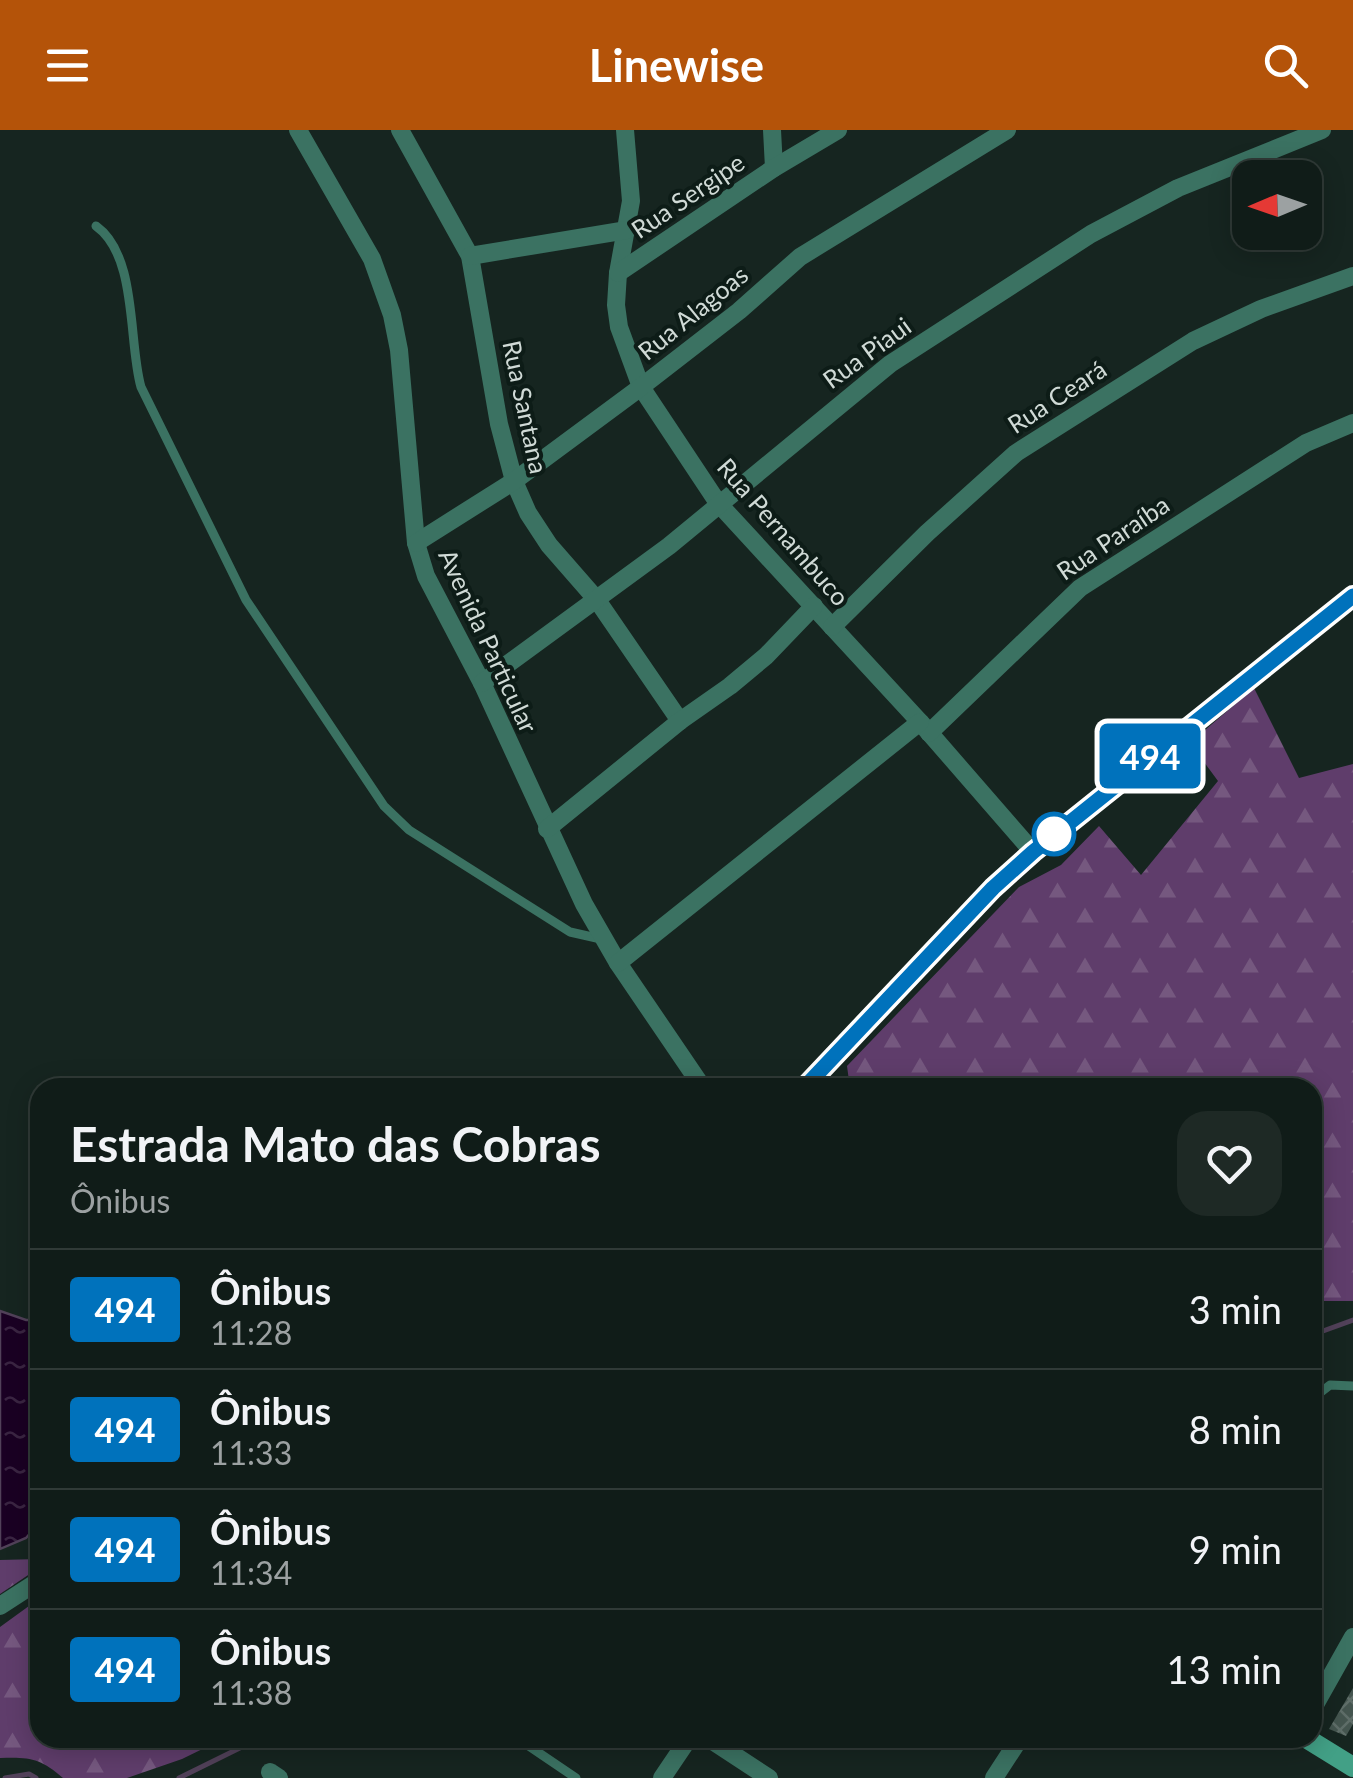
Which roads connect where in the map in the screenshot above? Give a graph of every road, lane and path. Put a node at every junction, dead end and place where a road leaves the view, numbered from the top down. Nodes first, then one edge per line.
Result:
1 (298, 130) edge
2 (400, 130) edge
3 (625, 130) edge
4 (772, 130) edge
5 (838, 130) edge
6 (1007, 130) edge
7 (1322, 130) edge
8 (774, 168) junction
9 (96, 226) dead end
10 (626, 230) junction
11 (470, 256) junction
12 (618, 273) junction
13 (1353, 276) edge
14 (641, 387) junction
15 (1353, 422) edge
16 (514, 481) junction
17 (718, 503) junction
18 (416, 543) junction
19 (1353, 596) edge
20 (596, 600) junction
21 (814, 606) junction
22 (832, 626) junction
23 (482, 683) junction
24 (680, 721) junction
25 (925, 727) junction
26 (547, 829) junction
27 (1033, 852) junction
28 (604, 939) junction
29 (618, 963) junction
30 (696, 1078) edge
31 (813, 1078) edge
32 (1353, 1386) edge
33 (1322, 1391) edge
34 (30, 1586) edge
35 (0, 1606) edge
36 (1353, 1637) edge
37 (1322, 1692) edge
38 (532, 1748) edge
39 (677, 1748) edge
40 (723, 1748) edge
41 (1014, 1748) edge
42 (1319, 1748) edge
43 (1345, 1769) edge
44 (576, 1778) edge
45 (662, 1778) edge
46 (769, 1778) edge
47 (994, 1778) edge

1 - 18 street, Avenida Particular
2 - 11 street, Rua Santana
3 - 10 street, Rua Pernambuco
4 - 8 street
5 - 8 street, Rua Sergipe
6 - 14 street, Rua Alagoas
7 - 17 street, Rua Piaui
8 - 12 street, Rua Sergipe
9 - 28 lane
10 - 11 street, Rua Sergipe
10 - 12 street, Rua Pernambuco
11 - 16 street, Rua Santana
12 - 14 street, Rua Pernambuco
13 - 22 street, Rua Ceará
14 - 16 street, Rua Alagoas
14 - 17 street, Rua Pernambuco
15 - 25 street, Rua Paraíba
16 - 18 street, Rua Alagoas
16 - 20 street, Rua Santana
17 - 20 street, Rua Piaui
17 - 21 street, Rua Pernambuco
18 - 23 street, Avenida Particular
19 - 27 main road
20 - 23 street, Rua Piaui
20 - 24 street, Rua Santana
21 - 22 street, Rua Pernambuco
21 - 24 street
22 - 25 street, Rua Pernambuco
23 - 26 street, Avenida Particular
24 - 26 street
25 - 27 street, Rua Pernambuco
25 - 29 street, Rua Paraíba
26 - 28 street, Avenida Particular
27 - 31 main road
28 - 29 street, Avenida Particular
29 - 30 street, Avenida Particular
32 - 33 lane
34 - 35 street
36 - 37 street
38 - 44 lane
39 - 45 street
40 - 46 street
41 - 47 street
42 - 43 main road

